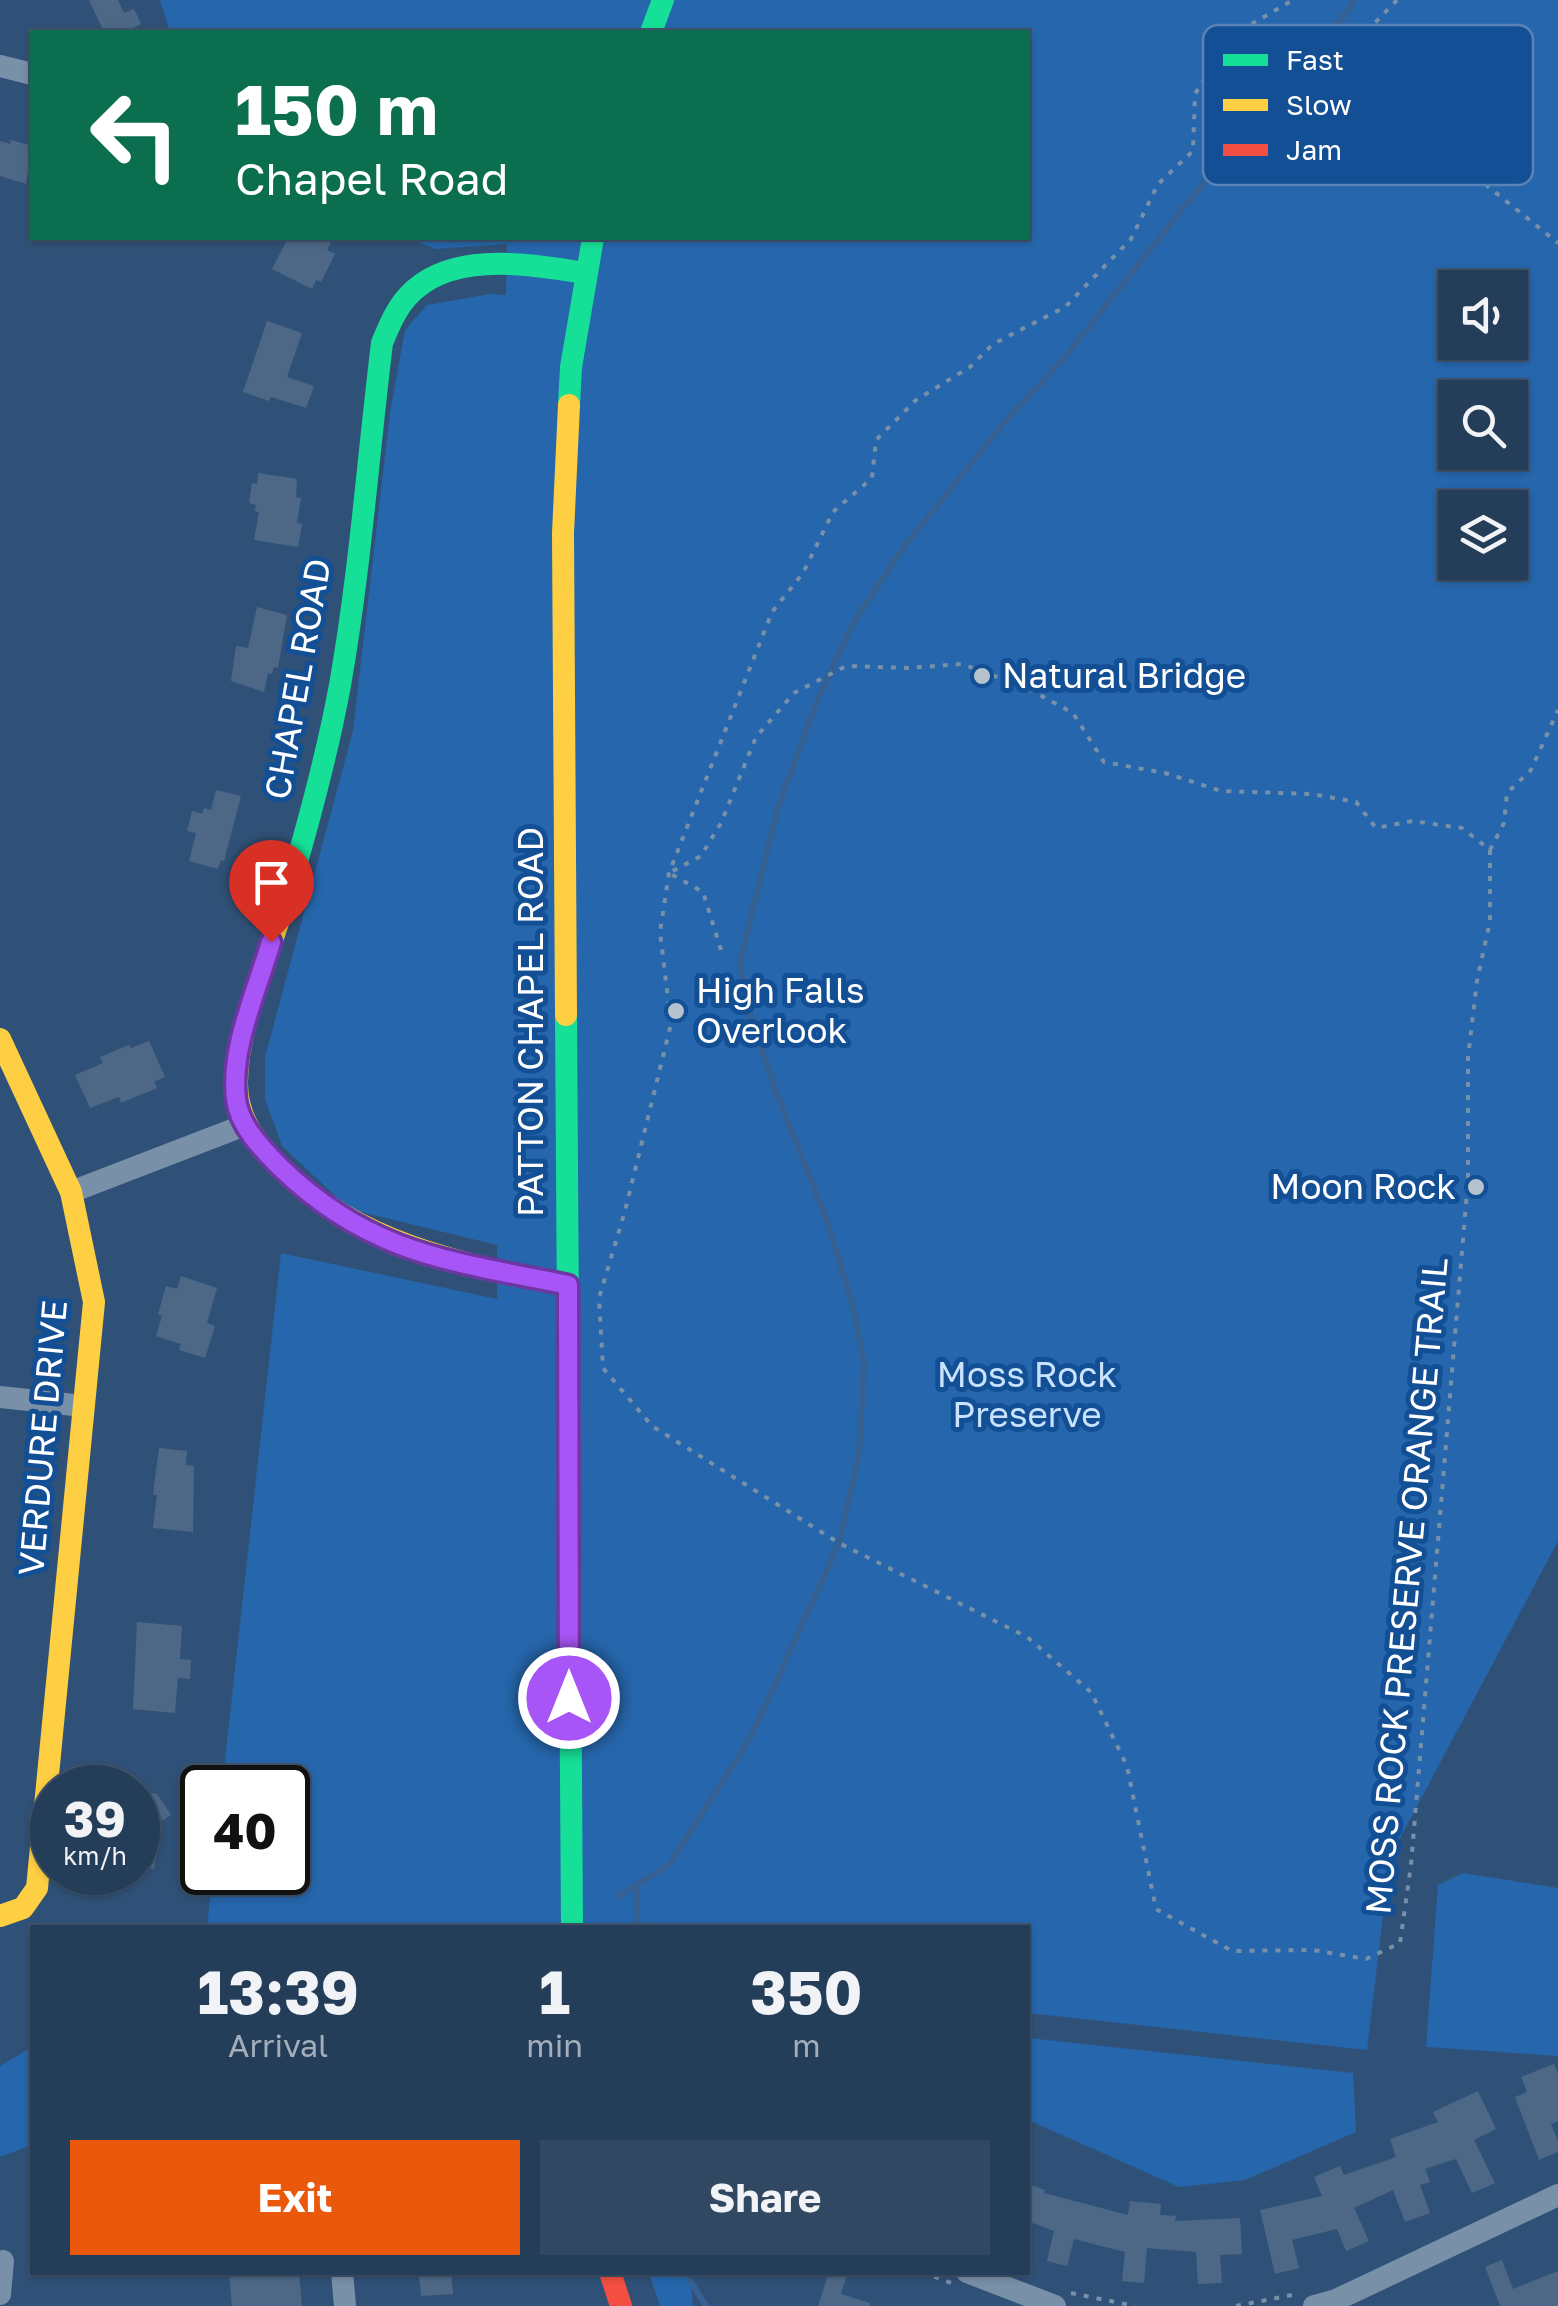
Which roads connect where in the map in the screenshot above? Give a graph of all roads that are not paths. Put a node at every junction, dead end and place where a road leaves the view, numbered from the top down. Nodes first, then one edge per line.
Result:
1 (663, 0) edge
2 (652, 30) edge
3 (0, 66) edge
4 (30, 74) edge
5 (594, 240) edge
6 (586, 273) junction
7 (0, 1039) edge
8 (245, 1125) junction
9 (71, 1192) junction
10 (568, 1285) junction
11 (0, 1398) edge
12 (84, 1406) junction
13 (10, 1914) edge
14 (572, 1925) edge
15 (1558, 2196) edge
16 (3, 2261) dead end
17 (342, 2275) edge
18 (610, 2275) edge
19 (978, 2275) edge
20 (0, 2294) edge
21 (1059, 2298) edge
22 (611, 2303) edge
23 (345, 2306) edge
24 (1314, 2306) edge

1 - 2 street
3 - 4 street
5 - 6 street, PATTON CHAPEL ROAD
6 - 8 street, CHAPEL ROAD
6 - 10 street, PATTON CHAPEL ROAD
7 - 9 street, VERDURE DRIVE
8 - 9 street
8 - 10 street, CHAPEL ROAD
9 - 12 street, VERDURE DRIVE
10 - 14 street, PATTON CHAPEL ROAD
11 - 12 street
12 - 13 street, VERDURE DRIVE
15 - 24 street
16 - 20 street
17 - 23 street
18 - 22 street
19 - 21 street

